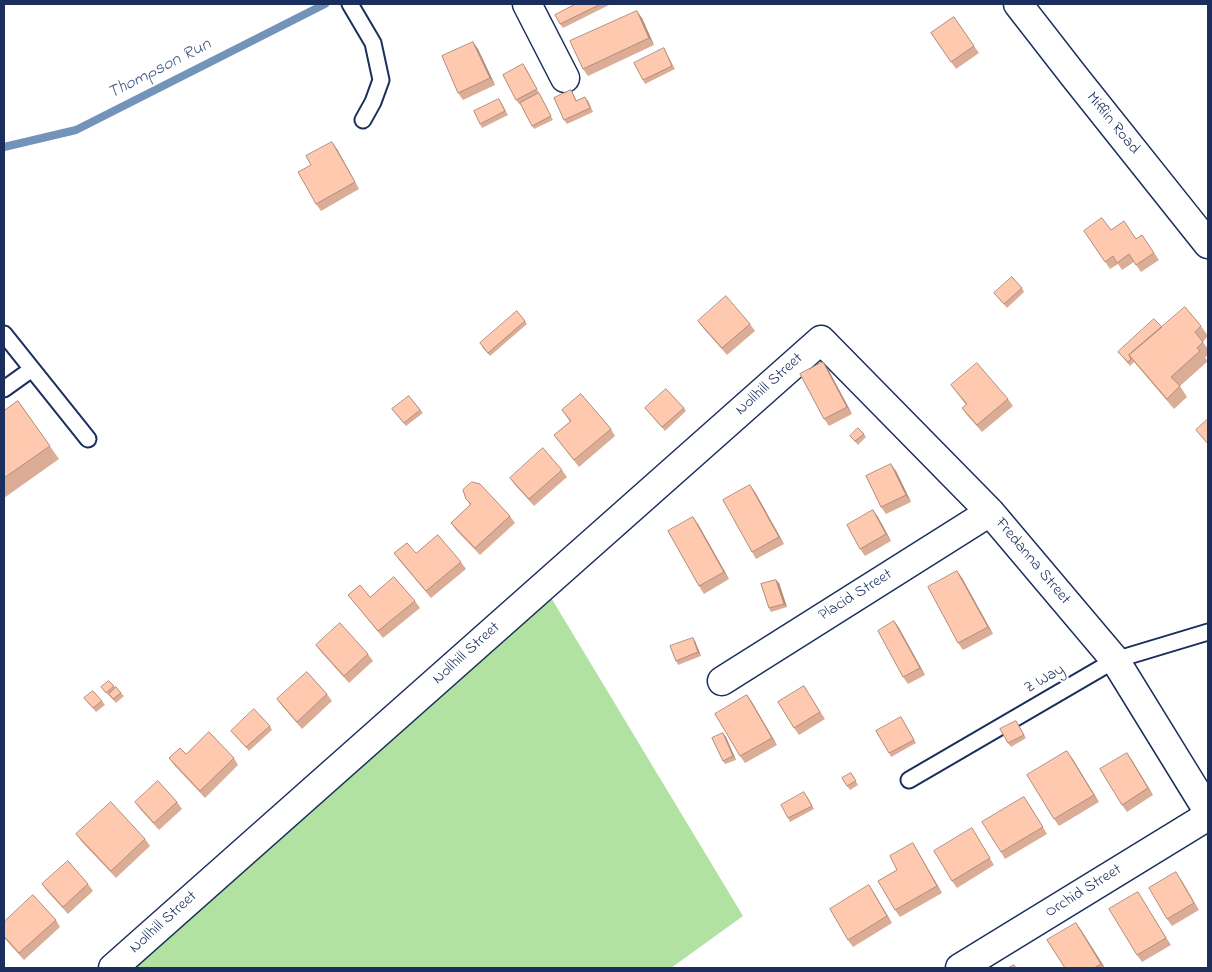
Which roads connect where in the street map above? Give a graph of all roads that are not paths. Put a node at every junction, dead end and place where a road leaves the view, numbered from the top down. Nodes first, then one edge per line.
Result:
1 (527, 4) edge
2 (1018, 4) edge
3 (354, 10) edge
4 (565, 78) dead end
5 (363, 120) dead end
6 (1208, 244) edge
7 (4, 334) edge
8 (821, 340) joint
9 (32, 369) junction
10 (4, 389) edge
11 (88, 439) dead end
12 (990, 512) junction
13 (1208, 632) edge
14 (1115, 660) junction
15 (722, 681) dead end
16 (909, 780) dead end
17 (1208, 811) edge
18 (1208, 816) edge
19 (113, 968) edge
20 (960, 968) edge

1 - 4 street
2 - 6 street, Mifflin Road
3 - 5 lane
7 - 9 lane
8 - 12 street, Fredanna Street
8 - 19 street, Nollhill Street
9 - 10 lane
9 - 11 lane
12 - 14 street, Fredanna Street
12 - 15 street, Placid Street
13 - 14 lane, Z Way
14 - 16 lane, Z Way
14 - 17 street, Fredanna Street
18 - 20 street, Orchid Street

